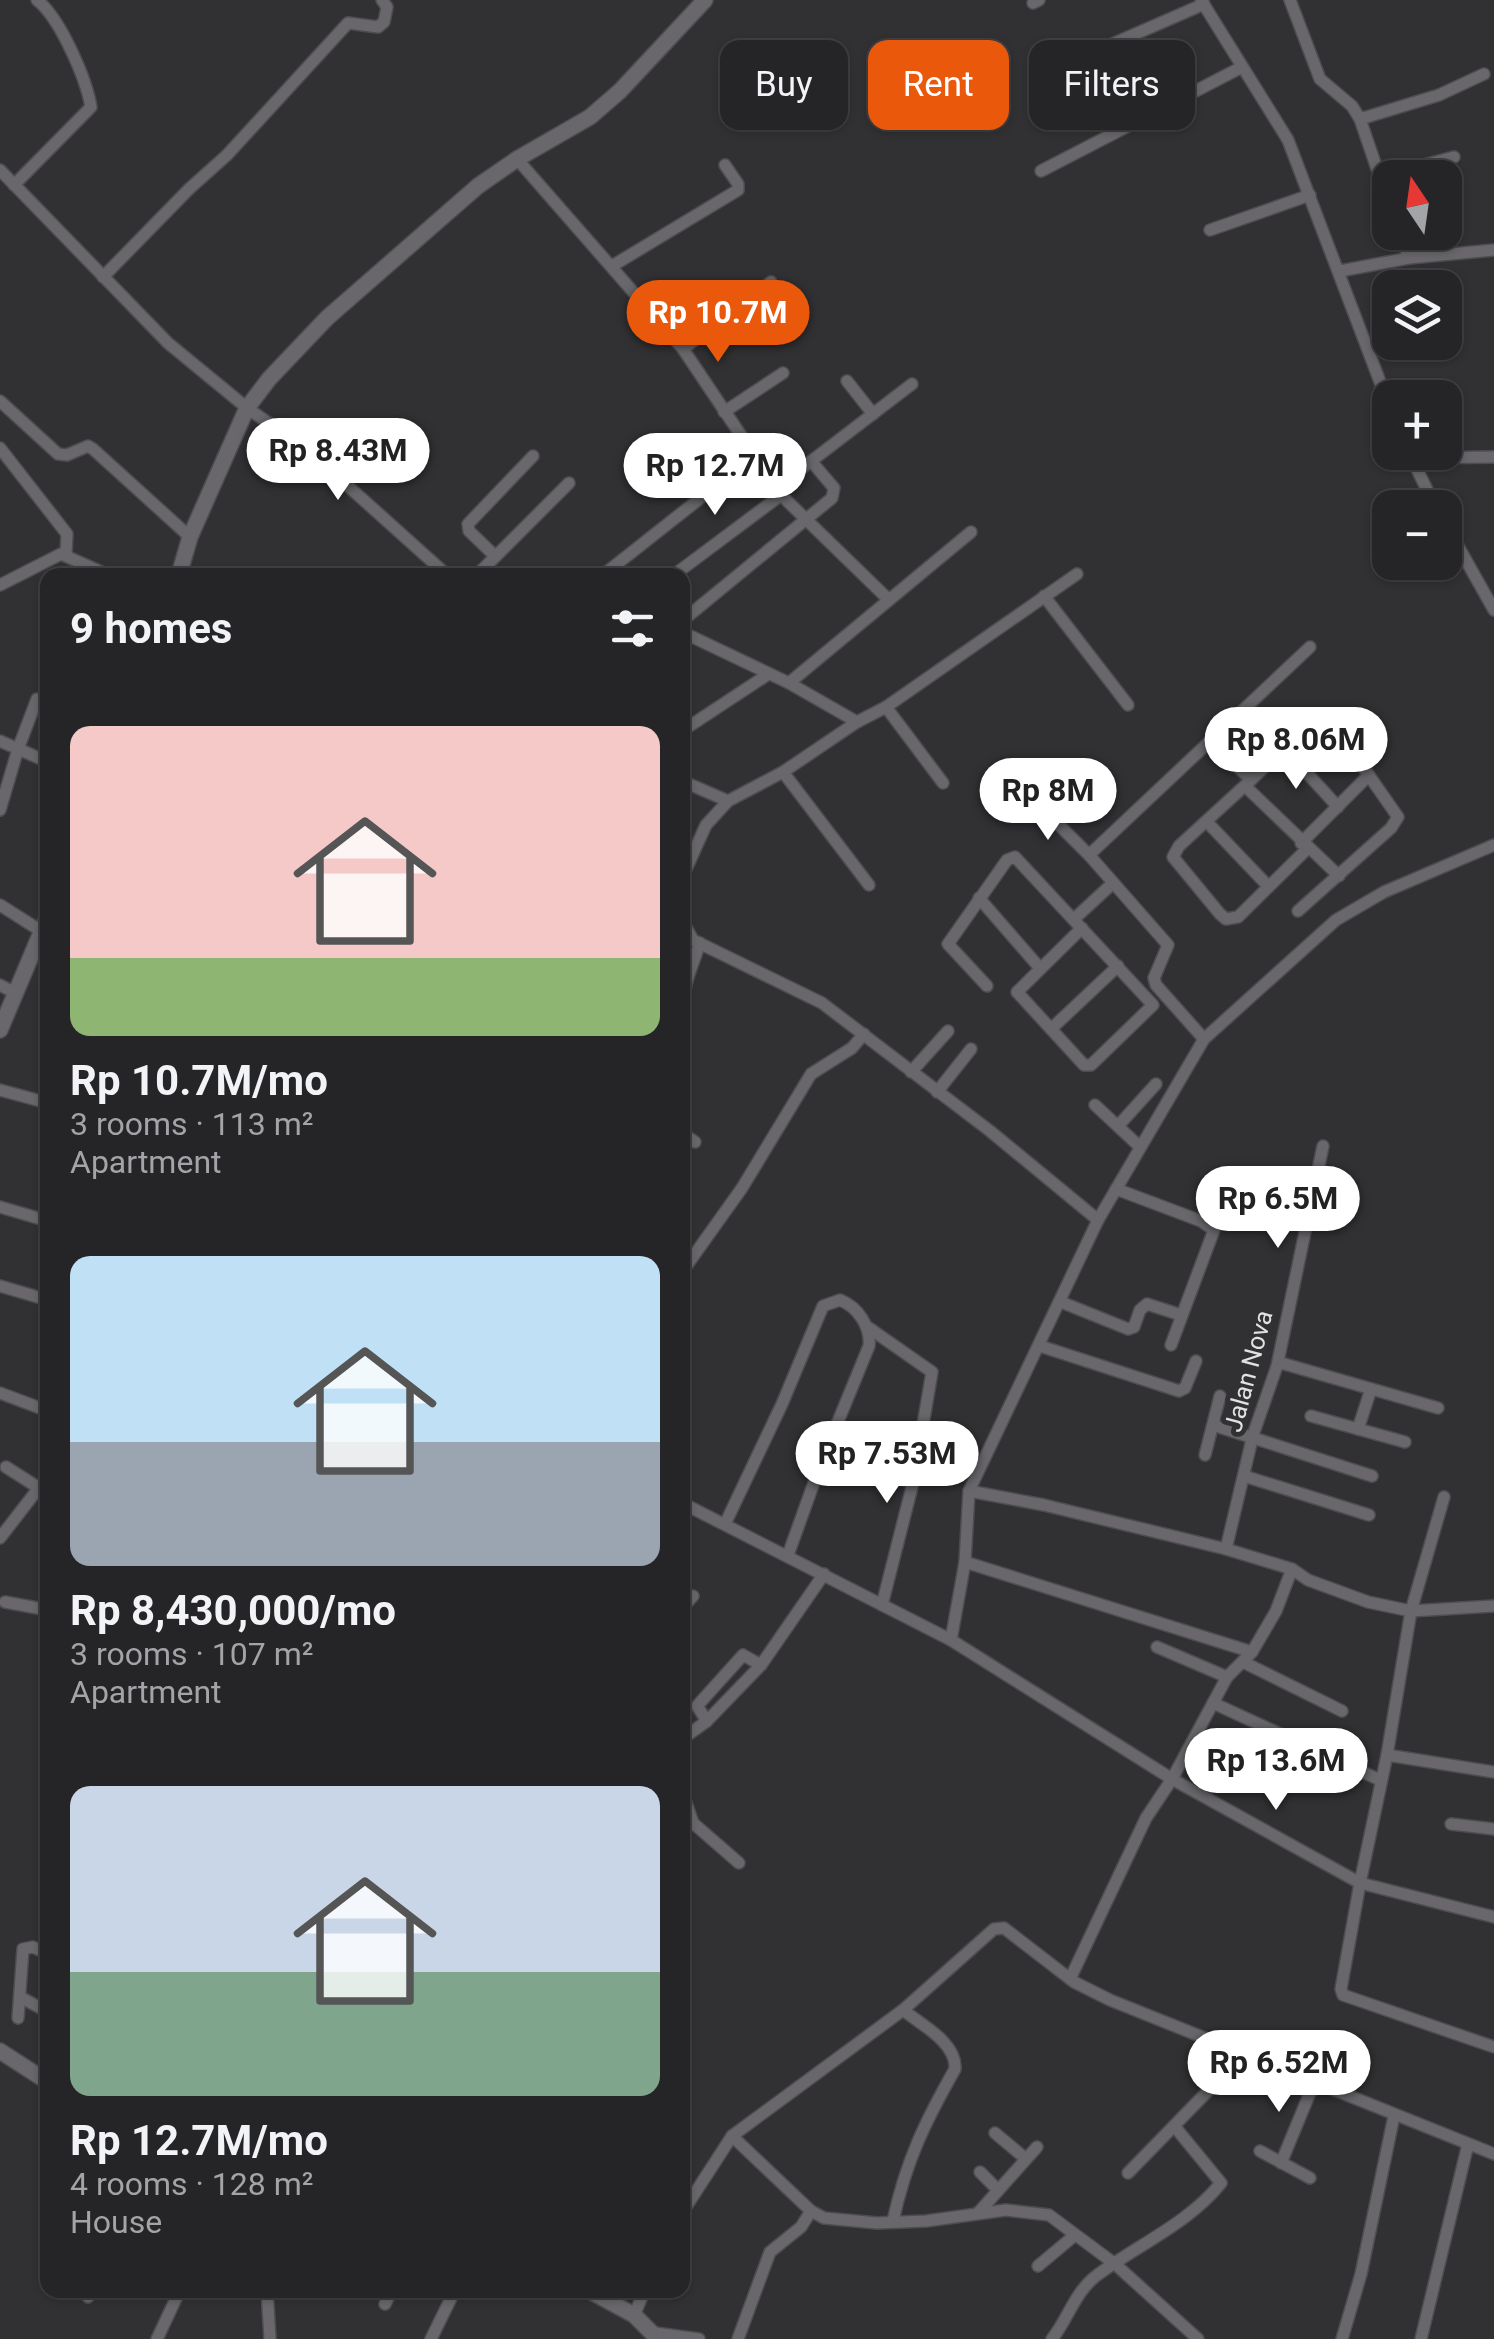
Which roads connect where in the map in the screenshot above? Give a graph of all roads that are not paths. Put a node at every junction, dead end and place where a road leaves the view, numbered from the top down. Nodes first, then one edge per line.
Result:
1 (37, 0) edge
2 (382, 0) edge
3 (705, 0) edge
4 (1290, 0) edge
5 (1202, 2) edge
6 (1120, 40) edge
7 (1242, 67) junction
8 (1484, 74) dead end
9 (1360, 119) junction
10 (1454, 157) dead end
11 (517, 158) junction
12 (1373, 160) edge
13 (1443, 160) edge
14 (725, 165) dead end
15 (0, 170) edge
16 (1041, 171) dead end
17 (14, 185) junction
18 (1310, 196) junction
19 (1210, 230) dead end
20 (1406, 250) edge
21 (1494, 250) edge
22 (1409, 258) junction
23 (612, 266) junction
24 (1340, 271) junction
25 (102, 277) junction
26 (771, 282) dead end
27 (683, 349) junction
28 (783, 373) dead end
29 (847, 380) dead end
30 (1380, 380) edge
31 (912, 384) dead end
32 (0, 401) edge
33 (247, 408) junction
34 (724, 412) junction
35 (872, 414) junction
36 (0, 448) edge
37 (755, 455) junction
38 (533, 456) dead end
39 (1462, 456) edge
40 (1494, 457) edge
41 (811, 461) junction
42 (569, 483) dead end
43 (778, 491) junction
44 (806, 520) junction
45 (971, 532) dead end
46 (190, 537) junction
47 (1462, 553) edge
48 (66, 554) junction
49 (494, 555) junction
50 (94, 568) edge
51 (181, 568) edge
52 (439, 568) edge
53 (483, 568) edge
54 (612, 568) edge
55 (683, 568) edge
56 (1077, 574) dead end
57 (2, 578) edge
58 (1044, 596) junction
59 (888, 599) junction
60 (1494, 610) edge
61 (690, 615) edge
62 (690, 636) edge
63 (1310, 647) dead end
64 (767, 675) junction
65 (789, 683) junction
66 (37, 699) dead end
67 (1128, 704) dead end
68 (886, 707) junction
69 (856, 722) junction
70 (690, 726) edge
71 (0, 741) edge
72 (1212, 741) junction
73 (18, 749) junction
74 (1285, 749) junction
75 (40, 759) edge
76 (783, 772) junction
77 (1370, 775) junction
78 (943, 783) dead end
79 (1248, 783) junction
80 (690, 784) edge
81 (728, 801) junction
82 (1038, 803) dead end
83 (1338, 807) junction
84 (0, 810) edge
85 (1206, 822) junction
86 (1305, 845) junction
87 (1494, 845) edge
88 (1089, 855) junction
89 (690, 860) edge
90 (1339, 876) junction
91 (1113, 882) junction
92 (869, 885) dead end
93 (1268, 886) junction
94 (979, 898) junction
95 (0, 905) edge
96 (1298, 911) dead end
97 (40, 921) edge
98 (1078, 924) junction
99 (40, 934) edge
100 (690, 935) edge
101 (700, 943) junction
102 (690, 965) edge
103 (1118, 966) junction
104 (1040, 968) junction
105 (0, 985) edge
106 (987, 986) dead end
107 (17, 994) junction
108 (0, 1030) edge
109 (1051, 1030) junction
110 (948, 1031) dead end
111 (864, 1034) junction
112 (1204, 1038) junction
113 (971, 1049) dead end
114 (911, 1072) junction
115 (1156, 1084) dead end
116 (0, 1090) edge
117 (937, 1092) junction
118 (40, 1101) edge
119 (1095, 1104) dead end
120 (1118, 1126) junction
121 (690, 1139) edge
122 (695, 1142) dead end
123 (1139, 1146) junction
124 (1323, 1146) dead end
125 (1116, 1189) junction
126 (0, 1208) edge
127 (40, 1220) edge
128 (1098, 1220) junction
129 (690, 1261) edge
130 (0, 1286) edge
131 (40, 1298) edge
132 (1061, 1302) junction
133 (1181, 1315) junction
134 (869, 1328) junction
135 (1171, 1345) dead end
136 (1040, 1346) junction
137 (1196, 1361) dead end
138 (1277, 1366) junction
139 (1371, 1388) junction
140 (0, 1393) edge
141 (1220, 1396) dead end
142 (40, 1408) edge
143 (1438, 1408) dead end
144 (1311, 1416) dead end
145 (1212, 1425) junction
146 (1358, 1429) junction
147 (893, 1435) dead end
148 (1253, 1436) junction
149 (1405, 1442) dead end
150 (1205, 1455) dead end
151 (6, 1468) dead end
152 (1244, 1476) junction
153 (1372, 1476) dead end
154 (913, 1483) junction
155 (39, 1488) joint
156 (969, 1492) junction
157 (1444, 1497) dead end
158 (690, 1507) edge
159 (0, 1511) edge
160 (1369, 1516) dead end
161 (14, 1520) junction
162 (725, 1524) junction
163 (0, 1538) edge
164 (1226, 1549) junction
165 (788, 1555) junction
166 (964, 1562) junction
167 (1292, 1568) junction
168 (824, 1574) junction
169 (692, 1596) dead end
170 (690, 1598) edge
171 (6, 1602) dead end
172 (882, 1605) junction
173 (1494, 1606) edge
174 (40, 1608) edge
175 (1411, 1611) junction
176 (951, 1640) junction
177 (1157, 1647) dead end
178 (1248, 1657) junction
179 (761, 1665) junction
180 (1227, 1677) junction
181 (1213, 1704) junction
182 (1342, 1711) dead end
183 (707, 1721) junction
184 (690, 1733) edge
185 (1387, 1755) junction
186 (1494, 1772) edge
187 (1172, 1780) junction
188 (1380, 1780) junction
189 (690, 1817) edge
190 (1451, 1824) dead end
191 (1494, 1830) edge
192 (739, 1864) dead end
193 (1360, 1883) junction
194 (1494, 1917) edge
195 (40, 1950) edge
196 (1070, 1979) junction
197 (20, 1997) junction
198 (40, 2008) edge
199 (903, 2010) junction
200 (18, 2018) dead end
201 (1494, 2047) edge
202 (0, 2051) edge
203 (1244, 2053) junction
204 (40, 2077) edge
205 (1314, 2083) junction
206 (1394, 2116) junction
207 (1175, 2126) junction
208 (996, 2133) dead end
209 (732, 2136) junction
210 (1468, 2144) junction
211 (1037, 2147) dead end
212 (1260, 2151) dead end
213 (1494, 2154) edge
214 (1026, 2160) junction
215 (1281, 2163) junction
216 (980, 2172) dead end
217 (1128, 2173) dead end
218 (1310, 2178) dead end
219 (998, 2190) junction
220 (690, 2201) edge
221 (811, 2211) junction
222 (979, 2212) junction
223 (893, 2221) junction
224 (1076, 2235) junction
225 (1115, 2264) junction
226 (1038, 2266) dead end
227 (176, 2298) edge
228 (267, 2298) edge
229 (388, 2298) edge
230 (450, 2298) edge
231 (603, 2298) edge
232 (641, 2298) edge
233 (385, 2304) dead end
234 (634, 2315) junction
235 (656, 2336) edge
236 (158, 2339) edge
237 (270, 2339) edge
238 (431, 2339) edge
239 (699, 2339) edge
240 (738, 2339) edge
241 (1052, 2339) edge
242 (1198, 2339) edge
243 (1342, 2339) edge
244 (1420, 2339) edge

1 - 17 street
2 - 25 street
3 - 11 street
4 - 9 street
5 - 6 street
5 - 7 street
7 - 16 street
7 - 18 street
8 - 9 street
9 - 12 street
10 - 13 street
11 - 23 street
11 - 33 street
14 - 23 street
15 - 17 street
17 - 25 street
18 - 19 street
18 - 24 street
20 - 22 street
21 - 22 street
22 - 24 street
23 - 27 street
24 - 30 street
25 - 33 street
26 - 27 street
27 - 34 street
28 - 34 street
29 - 35 street
31 - 35 street
32 - 46 street
33 - 46 street
33 - 52 street
34 - 37 street
35 - 41 street
36 - 48 street
37 - 43 street
37 - 54 street
38 - 49 street
39 - 40 street
41 - 43 street
41 - 44 street
42 - 49 street
43 - 44 street
43 - 55 street
44 - 59 street
44 - 61 street
45 - 59 street
46 - 51 street
47 - 60 street
48 - 50 street
48 - 57 street
49 - 53 street
56 - 58 street
58 - 67 street
58 - 68 street
59 - 65 street
62 - 64 street
63 - 72 street
64 - 65 street
64 - 70 street
65 - 69 street
66 - 73 street
68 - 69 street
68 - 78 street
69 - 76 street
71 - 73 street
72 - 79 street
72 - 88 street
73 - 75 street
73 - 84 street
74 - 77 street
74 - 79 street
74 - 83 street
76 - 81 street
76 - 92 street
77 - 83 street
77 - 90 street
79 - 85 street
79 - 86 street
80 - 81 street
81 - 89 street
82 - 88 street
83 - 86 street
85 - 93 street
85 - 93 street
86 - 90 street
86 - 93 street
87 - 112 street
88 - 91 street
90 - 96 street
91 - 98 street
91 - 112 street
94 - 98 street
94 - 104 street
94 - 106 street
95 - 97 street
98 - 103 street
98 - 104 street
99 - 107 street
100 - 101 street
101 - 102 street
101 - 111 street
103 - 109 street
103 - 109 street
104 - 109 street
105 - 107 street
107 - 108 street
110 - 114 street
111 - 114 street
111 - 129 street
112 - 123 street
113 - 117 street
114 - 117 street
115 - 120 street
116 - 118 street
117 - 128 street
119 - 120 street
120 - 123 street
121 - 122 street
123 - 125 street
124 - 138 street, Jalan Nova
125 - 128 street
125 - 133 street
126 - 127 street
128 - 132 street
130 - 131 street
132 - 133 street
132 - 136 street
133 - 135 street
134 - 154 street
134 - 162 street
134 - 165 street
136 - 137 street
136 - 156 street
138 - 139 street
138 - 148 street, Jalan Nova
139 - 143 street
139 - 146 street
140 - 142 street
141 - 145 street
144 - 146 street
145 - 148 street
145 - 150 street
146 - 149 street
147 - 154 street
148 - 152 street, Jalan Nova
148 - 153 street
151 - 155 street
152 - 160 street
152 - 164 street, Jalan Nova
154 - 172 street
155 - 161 street
156 - 164 street
156 - 166 street
157 - 175 street
158 - 162 street
159 - 161 street
161 - 163 street
162 - 165 street
164 - 167 street
165 - 168 street
166 - 176 street
166 - 178 street
167 - 175 street
167 - 178 street
168 - 172 street
168 - 179 street
169 - 170 street
171 - 174 street
172 - 176 street
173 - 175 street
175 - 185 street
176 - 187 street
177 - 180 street
178 - 180 street
178 - 182 street
179 - 183 street
179 - 183 street
180 - 181 street
181 - 187 street
181 - 188 street
183 - 184 street
185 - 186 street
185 - 188 street
187 - 193 street
187 - 196 street
188 - 193 street
189 - 192 street
190 - 191 street
193 - 194 street
193 - 201 street
195 - 197 street
196 - 199 street
196 - 203 street
197 - 198 street
197 - 200 street
199 - 209 street
199 - 223 street
202 - 204 street
203 - 205 street
203 - 207 street
205 - 206 street
205 - 215 street
206 - 210 street
206 - 243 street
207 - 217 street
207 - 225 street
208 - 214 street
209 - 220 street
209 - 221 street
210 - 213 street
210 - 244 street
211 - 214 street
212 - 215 street
214 - 219 street
215 - 218 street
216 - 219 street
219 - 222 street
221 - 223 street
221 - 240 street
222 - 223 street
222 - 224 street
224 - 225 street
224 - 226 street
225 - 241 street
225 - 242 street
227 - 236 street
228 - 237 street
229 - 233 street
230 - 238 street
231 - 234 street
232 - 234 street
234 - 235 street
235 - 239 street

